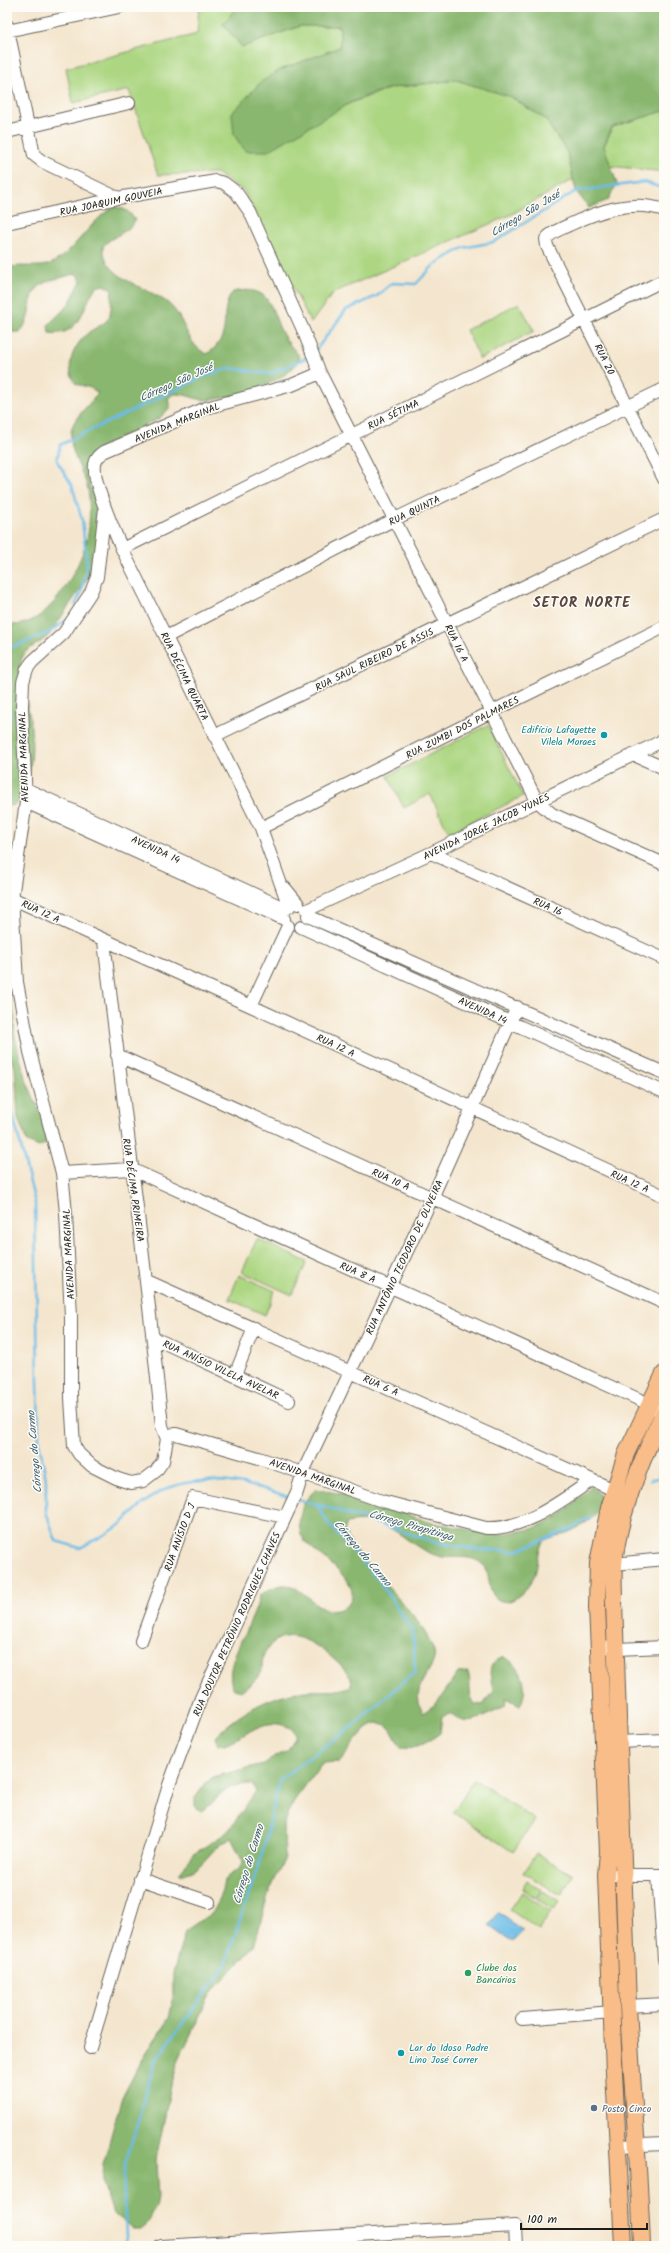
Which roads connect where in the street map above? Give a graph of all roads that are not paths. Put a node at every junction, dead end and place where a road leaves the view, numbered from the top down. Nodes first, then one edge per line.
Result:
1 (119, 7) edge
2 (7, 29) edge
3 (129, 103) dead end
4 (27, 126) junction
5 (7, 132) edge
6 (216, 181) joint
7 (118, 198) junction
8 (664, 210) edge
9 (7, 223) edge
10 (664, 280) edge
11 (585, 320) junction
12 (320, 374) junction
13 (664, 389) edge
14 (629, 407) junction
15 (352, 434) junction
16 (95, 473) joint
17 (664, 479) edge
18 (105, 508) junction
19 (395, 519) junction
20 (664, 519) edge
21 (122, 549) junction
22 (448, 623) junction
23 (664, 627) edge
24 (166, 637) junction
25 (491, 712) junction
26 (214, 736) junction
27 (664, 740) edge
28 (634, 755) junction
29 (664, 768) edge
30 (26, 789) junction
31 (537, 801) junction
32 (26, 802) junction
33 (261, 828) junction
34 (432, 853) junction
35 (664, 864) edge
36 (9, 897) edge
37 (294, 913) junction
38 (104, 941) junction
39 (664, 959) edge
40 (251, 1006) junction
41 (517, 1007) junction
42 (510, 1022) junction
43 (117, 1055) junction
44 (664, 1073) edge
45 (664, 1092) edge
46 (471, 1108) junction
47 (131, 1169) junction
48 (62, 1173) junction
49 (664, 1196) edge
50 (432, 1198) junction
51 (147, 1281) junction
52 (390, 1287) junction
53 (664, 1303) edge
54 (254, 1328) junction
55 (154, 1338) junction
56 (352, 1372) junction
57 (664, 1374) edge
58 (235, 1375) junction
59 (289, 1401) dead end
60 (649, 1404) junction
61 (664, 1413) edge
62 (167, 1439) junction
63 (303, 1472) junction
64 (592, 1480) junction
65 (614, 1490) junction
66 (287, 1512) junction
67 (664, 1559) edge
68 (614, 1564) junction
69 (141, 1641) dead end
70 (599, 1646) junction
71 (664, 1647) edge
72 (617, 1649) junction
73 (664, 1740) edge
74 (619, 1742) junction
75 (606, 1875) junction
76 (661, 1875) edge
77 (623, 1876) junction
78 (140, 1879) junction
79 (209, 1902) dead end
80 (664, 1959) edge
81 (664, 2004) edge
82 (628, 2006) junction
83 (612, 2012) junction
84 (522, 2019) dead end
85 (90, 2048) dead end
86 (614, 2072) junction
87 (631, 2072) junction
88 (664, 2144) edge
89 (638, 2145) junction
90 (619, 2146) junction
91 (304, 2242) edge
92 (161, 2246) edge
93 (516, 2246) edge
94 (624, 2246) edge
95 (642, 2246) edge

1 - 2 street
2 - 4 street
3 - 4 street
4 - 5 street
4 - 7 street
6 - 7 street, RUA JOAQUIM GOUVEIA
6 - 12 street, RUA 16 A
7 - 9 street, RUA JOAQUIM GOUVEIA
8 - 11 street, RUA 20
10 - 11 street, RUA SÉTIMA
11 - 14 street, RUA 20
11 - 15 street, RUA SÉTIMA
12 - 15 street, RUA 16 A
12 - 16 street, AVENIDA MARGINAL
13 - 14 street, RUA QUINTA
14 - 17 street, RUA 20
14 - 19 street, RUA QUINTA
15 - 19 street, RUA 16 A
15 - 21 street, RUA SÉTIMA
16 - 18 street, RUA DÉCIMA QUARTA
18 - 21 street, RUA DÉCIMA QUARTA
18 - 30 street, AVENIDA MARGINAL
19 - 22 street, RUA 16 A
19 - 24 street, RUA QUINTA
20 - 22 street, RUA SAUL RIBEIRO DE ASSIS
21 - 24 street, RUA DÉCIMA QUARTA
22 - 25 street, RUA 16 A
22 - 26 street, RUA SAUL RIBEIRO DE ASSIS
23 - 25 street, RUA ZUMBI DOS PALMARES
24 - 26 street, RUA DÉCIMA QUARTA
25 - 31 street, RUA 16 A
25 - 33 street, RUA ZUMBI DOS PALMARES
26 - 33 street, RUA DÉCIMA QUARTA
27 - 28 street, AVENIDA JORGE JACOB YUNES
28 - 29 street
28 - 31 street, AVENIDA JORGE JACOB YUNES
30 - 32 street, AVENIDA MARGINAL
30 - 37 street, AVENIDA 14
31 - 34 street, AVENIDA JORGE JACOB YUNES
31 - 35 street, RUA 16 A
32 - 36 street, AVENIDA MARGINAL
32 - 37 street, AVENIDA 14
33 - 37 street, RUA DÉCIMA QUARTA
34 - 37 street, AVENIDA JORGE JACOB YUNES
34 - 39 street, RUA 16
36 - 38 street, RUA 12 A
36 - 48 street, AVENIDA MARGINAL
37 - 40 street
37 - 41 street, AVENIDA 14
37 - 42 street, AVENIDA 14
38 - 40 street, RUA 12 A
38 - 43 street, RUA DÉCIMA PRIMEIRA
40 - 46 street, RUA 12 A
41 - 42 street, RUA ANTÔNIO TEODORO DE OLIVEIRA
41 - 44 street, AVENIDA 14
42 - 45 street, AVENIDA 14
42 - 46 street, RUA ANTÔNIO TEODORO DE OLIVEIRA
43 - 47 street, RUA DÉCIMA PRIMEIRA
43 - 50 street, RUA 10 A
46 - 49 street, RUA 12 A
46 - 50 street, RUA ANTÔNIO TEODORO DE OLIVEIRA
47 - 48 street, RUA 8 A
47 - 51 street, RUA DÉCIMA PRIMEIRA
47 - 52 street, RUA 8 A
48 - 62 street, AVENIDA MARGINAL
50 - 52 street, RUA ANTÔNIO TEODORO DE OLIVEIRA
50 - 53 street, RUA 10 A
51 - 54 street, RUA 6 A
51 - 55 street, RUA DÉCIMA PRIMEIRA
52 - 56 street, RUA ANTÔNIO TEODORO DE OLIVEIRA
52 - 60 street, RUA 8 A
54 - 56 street, RUA 6 A
54 - 58 street
55 - 58 street, RUA ANÍSIO VILELA AVELAR
55 - 62 street, RUA DÉCIMA PRIMEIRA
56 - 63 street, RUA ANTÔNIO TEODORO DE OLIVEIRA
56 - 64 street, RUA 6 A
57 - 60 main road
58 - 59 street, RUA ANÍSIO VILELA AVELAR
60 - 61 street, RUA 8 A
60 - 65 main road
61 - 68 main road
62 - 63 street, AVENIDA MARGINAL
63 - 64 street, AVENIDA MARGINAL
63 - 66 street, RUA ANTÔNIO TEODORO DE OLIVEIRA
64 - 65 street, RUA 6 A
65 - 70 main road
66 - 69 street, RUA ANÍSIO D J
66 - 78 street, RUA DOUTOR PETRÔNIO RODRIGUES CHAVES
67 - 68 street
68 - 72 main road
70 - 72 street
70 - 75 main road
71 - 72 street
72 - 74 main road
73 - 74 street
74 - 77 main road
75 - 77 street
75 - 83 main road
76 - 77 street
76 - 80 street
77 - 82 main road
78 - 79 street
78 - 85 street, RUA DOUTOR PETRÔNIO RODRIGUES CHAVES
81 - 82 street
82 - 87 main road
83 - 84 street
83 - 86 main road
86 - 87 main road
86 - 90 main road
87 - 89 main road
88 - 89 street
89 - 90 street
89 - 95 main road
90 - 94 main road
91 - 92 street
91 - 93 street

